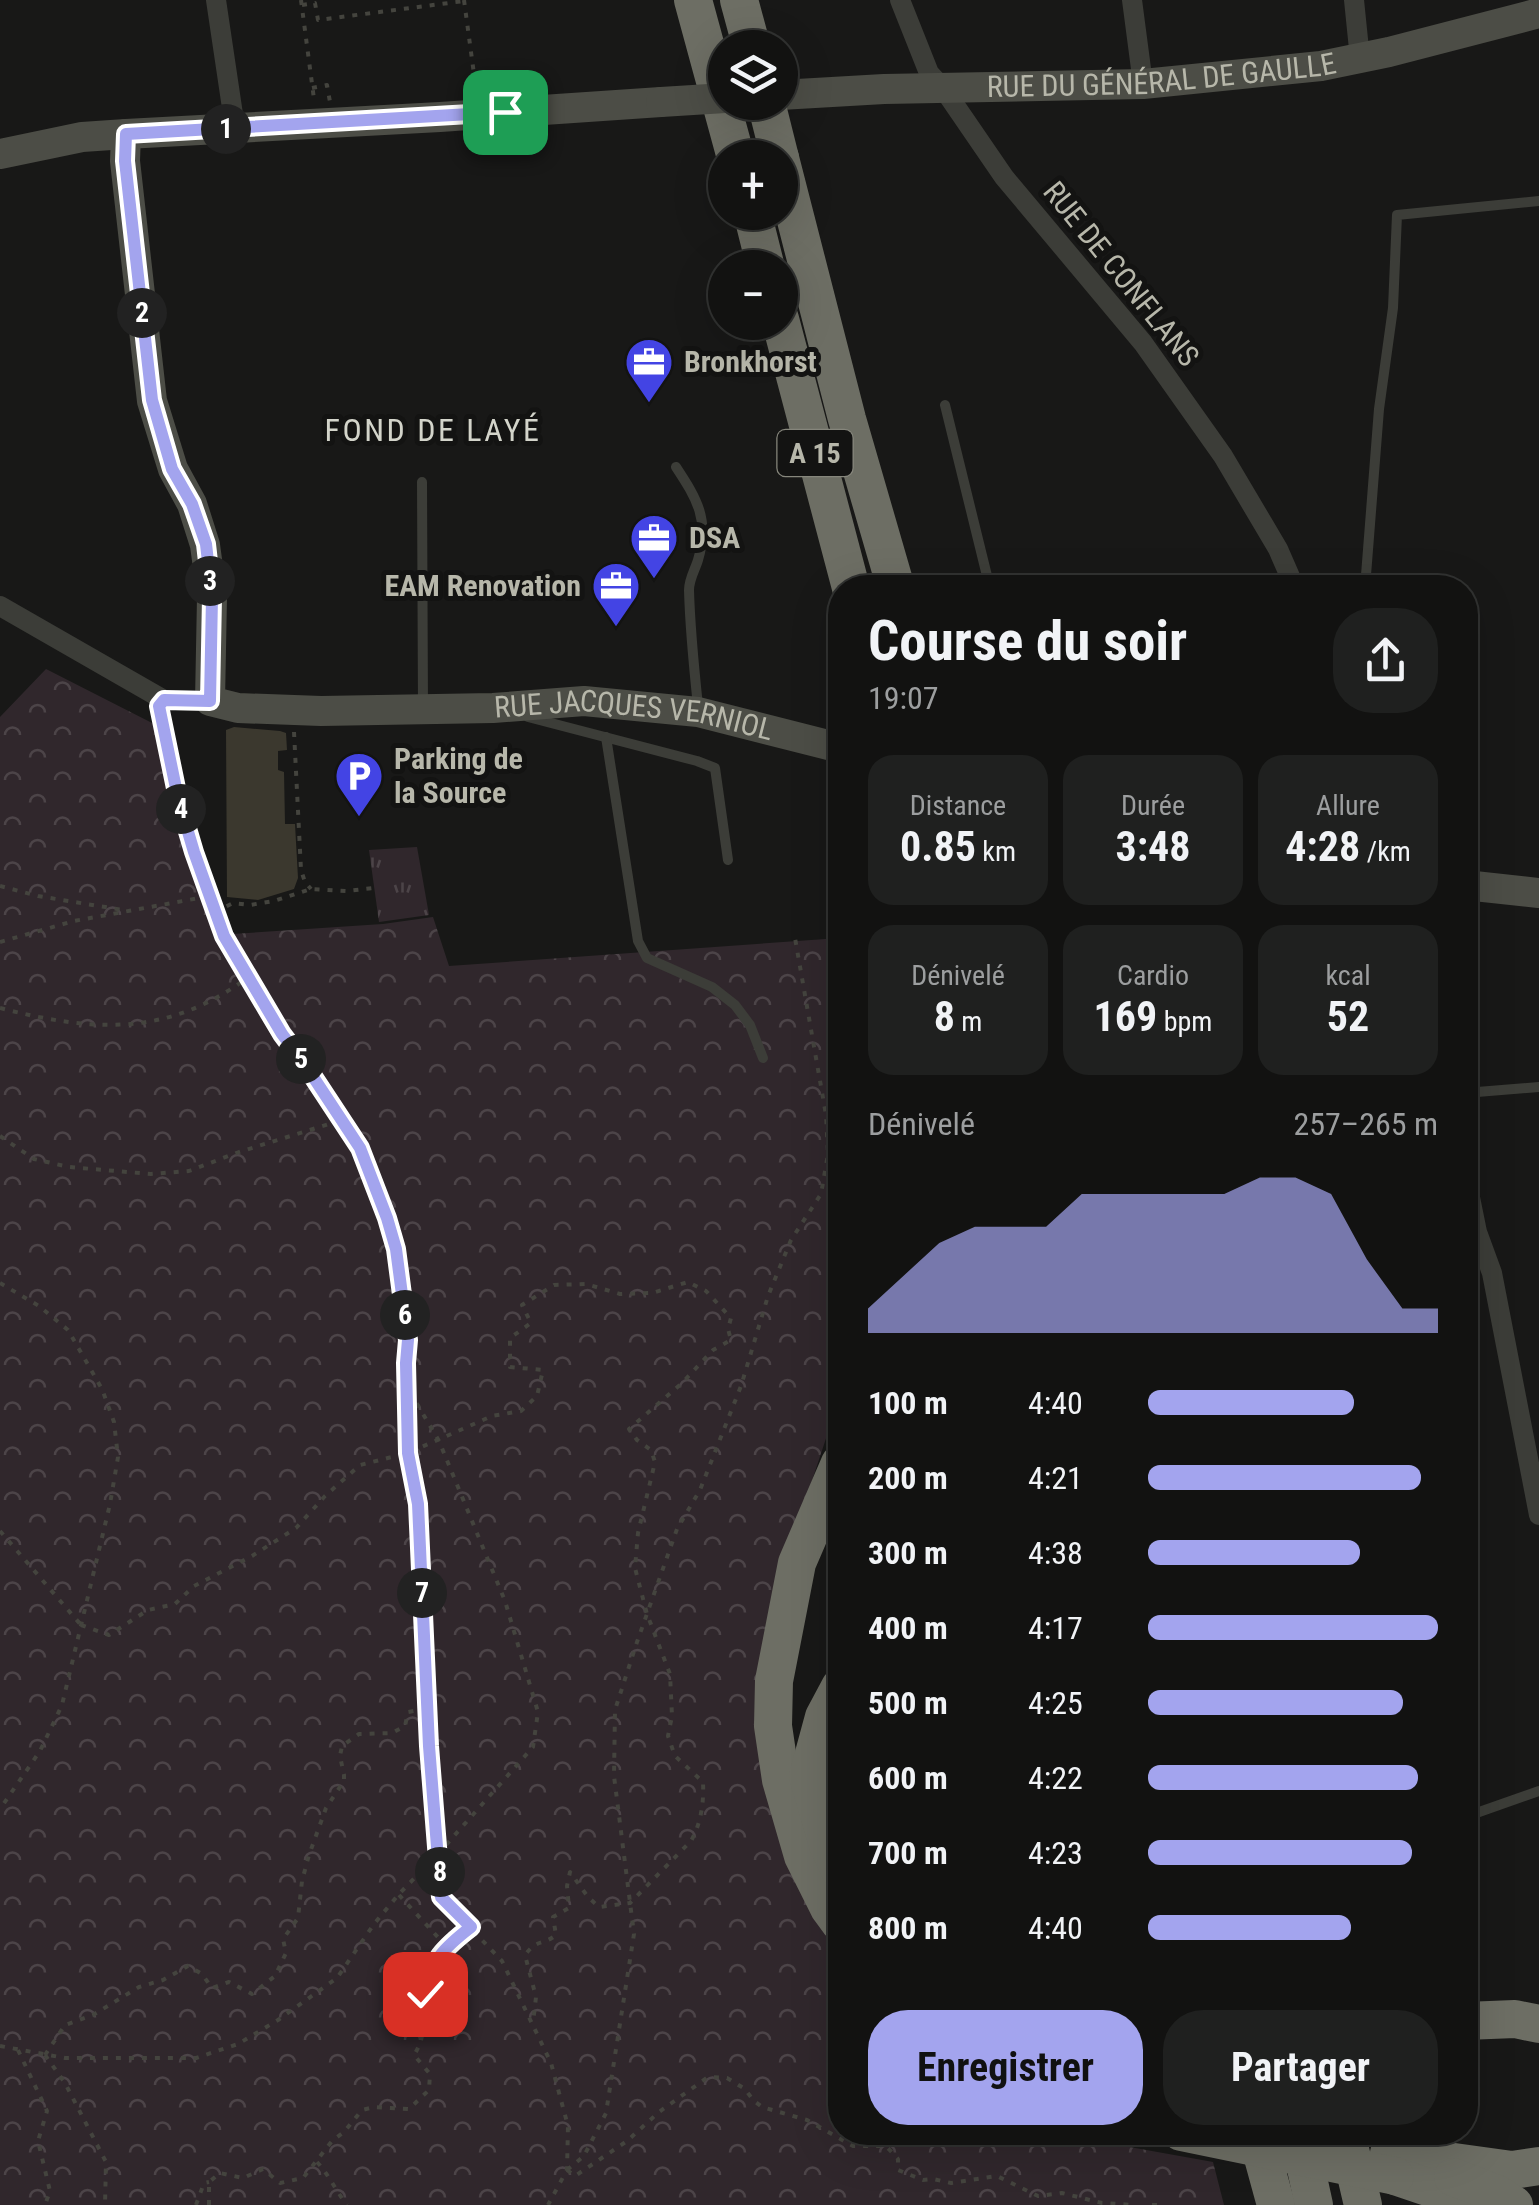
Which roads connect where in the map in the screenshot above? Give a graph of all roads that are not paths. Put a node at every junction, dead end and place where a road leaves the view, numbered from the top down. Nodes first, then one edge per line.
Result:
1 (216, 0) edge
2 (693, 0) edge
3 (740, 0) edge
4 (900, 0) edge
5 (1132, 0) edge
6 (1354, 0) edge
7 (1539, 13) edge
8 (748, 30) edge
9 (1360, 59) junction
10 (1143, 84) junction
11 (943, 88) junction
12 (798, 94) edge
13 (708, 99) edge
14 (235, 128) junction
15 (126, 134) junction
16 (731, 140) edge
17 (0, 154) edge
18 (1539, 201) edge
19 (798, 228) edge
20 (786, 340) edge
21 (945, 405) dead end
22 (676, 467) dead end
23 (422, 482) dead end
24 (848, 575) edge
25 (892, 575) edge
26 (987, 575) edge
27 (1289, 575) edge
28 (1366, 575) edge
29 (2, 611) edge
30 (210, 701) junction
31 (423, 708) junction
32 (493, 708) junction
33 (698, 712) junction
34 (606, 737) junction
35 (828, 745) edge
36 (728, 860) dead end
37 (1478, 886) edge
38 (1539, 893) edge
39 (763, 1058) dead end
40 (1539, 1087) edge
41 (1478, 1092) edge
42 (1478, 1235) edge
43 (828, 1492) edge
44 (1539, 1515) edge
45 (828, 1710) edge
46 (1539, 1791) edge
47 (1478, 1812) edge
48 (828, 1845) edge
49 (828, 1906) edge
50 (1478, 1995) edge
51 (1539, 1998) edge
52 (1478, 2020) edge
53 (1539, 2024) edge
54 (1255, 2145) edge
55 (1260, 2145) edge
56 (1301, 2145) edge
57 (1328, 2145) edge
58 (1349, 2145) edge
59 (1539, 2166) edge
60 (1380, 2167) edge
61 (1276, 2205) edge
62 (1314, 2205) edge
63 (1362, 2205) edge
64 (1474, 2205) edge
65 (1514, 2205) edge

1 - 14 street
2 - 16 highway
3 - 8 highway
4 - 11 street, RUE DE CONFLANS
5 - 10 street
6 - 9 street
7 - 9 street, RUE DU GÉNÉRAL DE GAULLE
9 - 10 street, RUE DU GÉNÉRAL DE GAULLE
10 - 11 street, RUE DU GÉNÉRAL DE GAULLE
11 - 12 street, RUE DU GÉNÉRAL DE GAULLE
11 - 27 street, RUE DE CONFLANS
13 - 14 street, bridge
14 - 15 street
15 - 17 street
15 - 30 street
18 - 28 lane
19 - 25 highway, A 15
20 - 24 highway, A 15
21 - 26 lane
22 - 33 lane
23 - 31 lane
29 - 30 street, RUE JACQUES VERNIOL
30 - 31 street, RUE JACQUES VERNIOL
31 - 32 street, RUE JACQUES VERNIOL
32 - 33 street, RUE JACQUES VERNIOL
32 - 34 lane
33 - 35 street, RUE JACQUES VERNIOL
34 - 36 lane
34 - 39 lane
37 - 38 street
40 - 41 lane
42 - 44 street
43 - 49 highway
45 - 48 highway
46 - 47 lane
50 - 51 highway
52 - 53 highway
54 - 60 highway, bridge
55 - 61 highway
56 - 62 highway
57 - 60 highway
58 - 63 highway
59 - 60 highway
60 - 64 highway
60 - 65 highway

